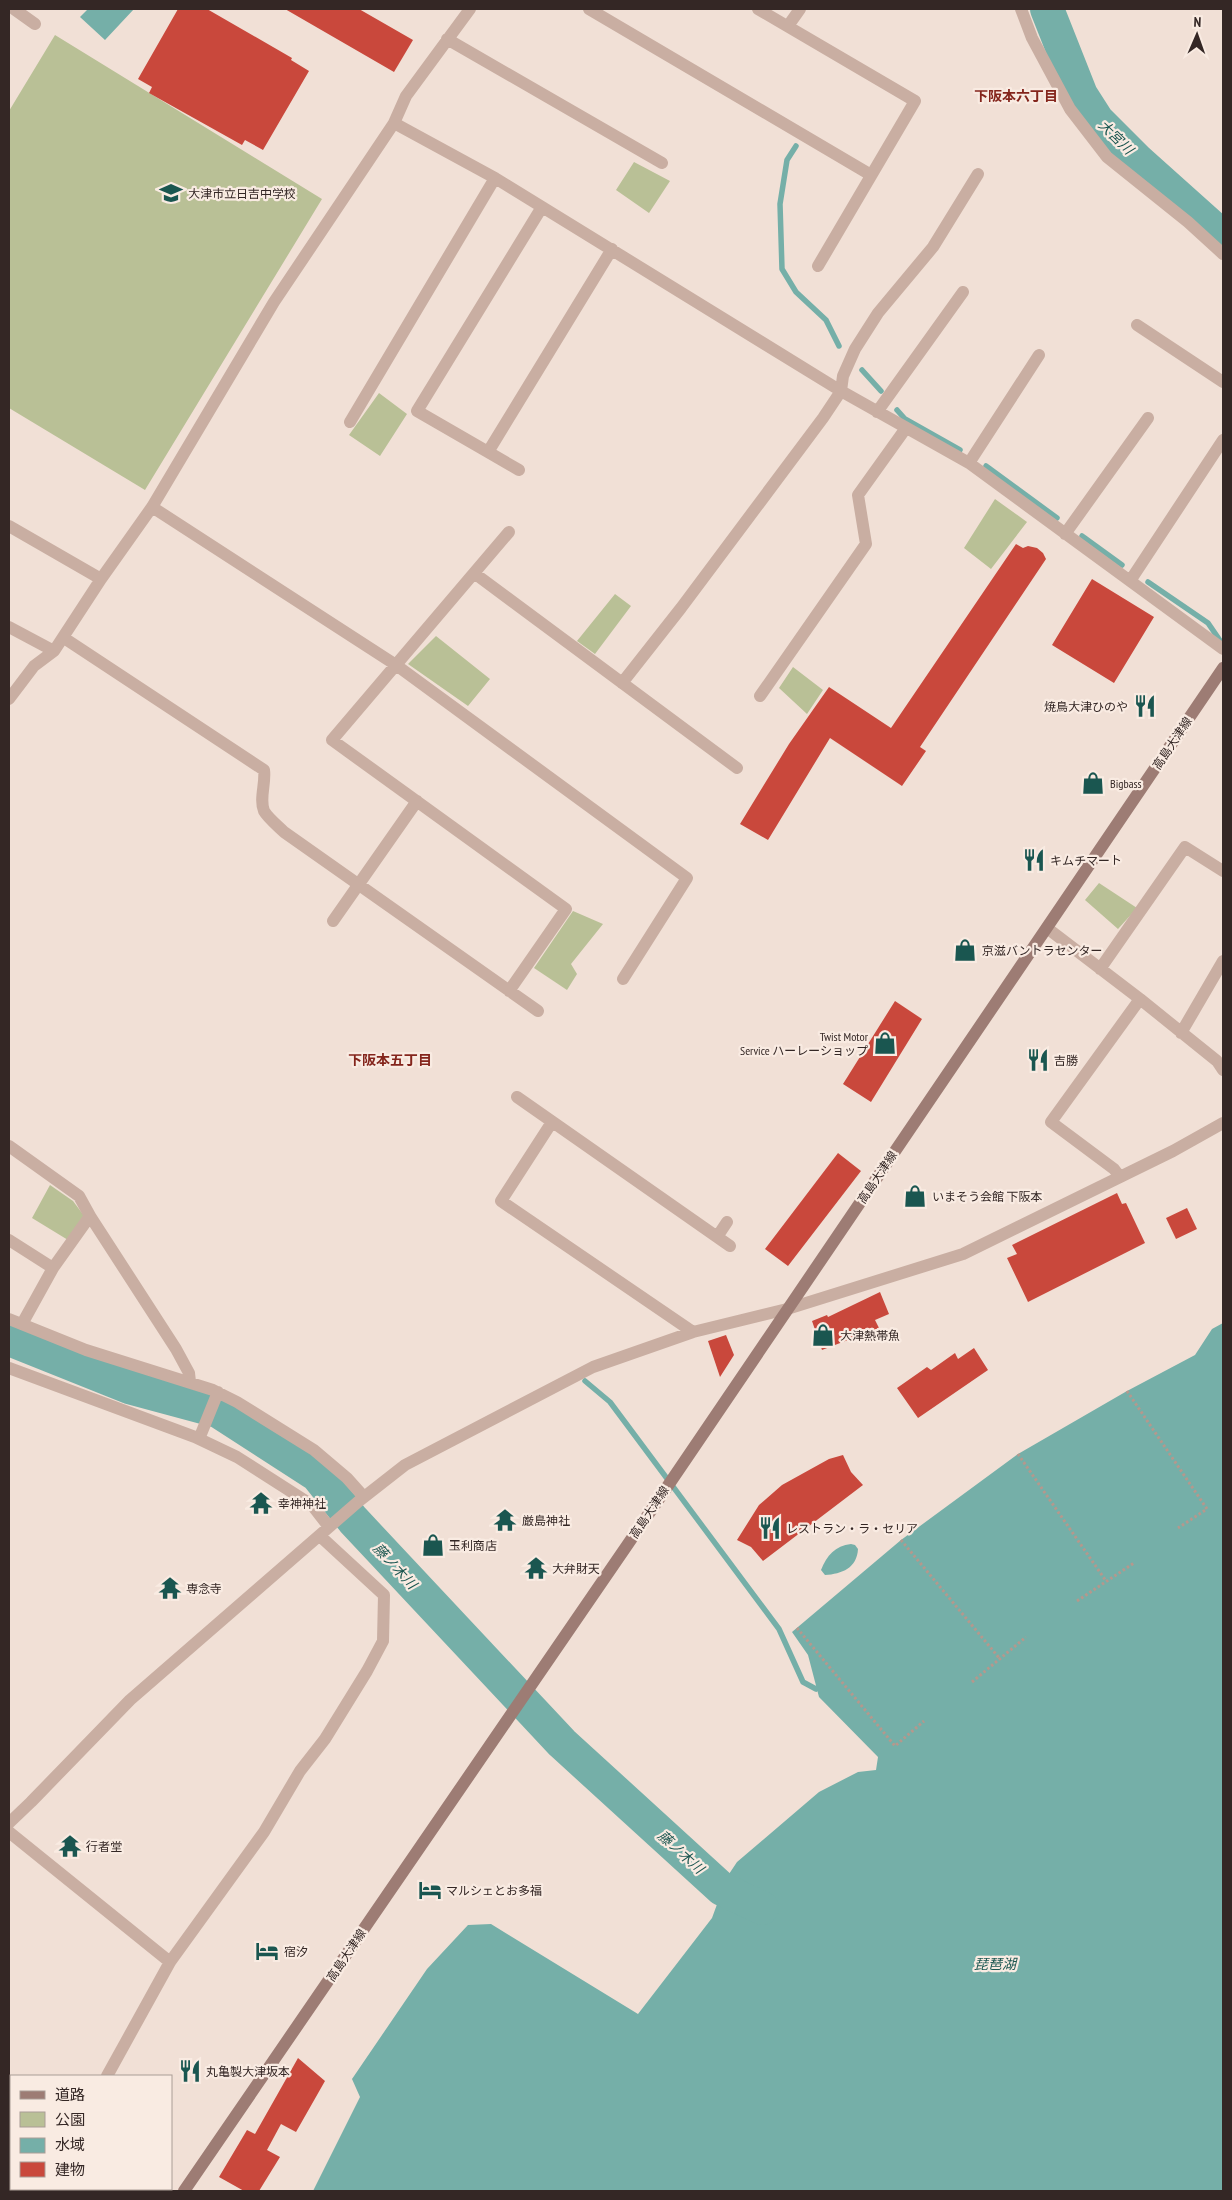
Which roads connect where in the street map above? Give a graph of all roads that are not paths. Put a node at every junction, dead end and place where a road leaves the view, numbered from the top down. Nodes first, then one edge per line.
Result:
1 (14, 9) edge
2 (470, 9) edge
3 (589, 9) edge
4 (758, 9) edge
5 (800, 9) edge
6 (1021, 9) edge
7 (35, 24) dead end
8 (788, 26) junction
9 (447, 39) junction
10 (394, 123) junction
11 (662, 163) dead end
12 (978, 174) dead end
13 (871, 175) junction
14 (495, 178) junction
15 (542, 207) junction
16 (612, 249) junction
17 (1223, 254) edge
18 (818, 266) dead end
19 (963, 292) dead end
20 (1137, 325) dead end
21 (1039, 355) dead end
22 (1223, 382) edge
23 (841, 391) junction
24 (877, 412) junction
25 (1148, 418) dead end
26 (350, 422) dead end
27 (906, 428) junction
28 (1223, 440) edge
29 (488, 452) junction
30 (969, 464) junction
31 (519, 470) dead end
32 (152, 506) junction
33 (9, 526) edge
34 (508, 532) dead end
35 (1065, 534) junction
36 (474, 573) junction
37 (101, 579) junction
38 (1130, 581) junction
39 (9, 627) edge
40 (64, 638) junction
41 (1223, 649) edge
42 (54, 651) junction
43 (396, 665) junction
44 (1223, 668) edge
45 (622, 683) junction
46 (760, 696) dead end
47 (9, 699) edge
48 (737, 768) dead end
49 (417, 801) junction
50 (1223, 871) edge
51 (358, 885) junction
52 (333, 921) dead end
53 (1046, 928) junction
54 (1223, 960) edge
55 (1100, 969) junction
56 (623, 979) dead end
57 (509, 991) junction
58 (1140, 999) junction
59 (538, 1012) dead end
60 (1181, 1033) junction
61 (1223, 1070) edge
62 (517, 1097) dead end
63 (552, 1122) junction
64 (1223, 1124) edge
65 (9, 1146) edge
66 (1120, 1177) junction
67 (90, 1216) junction
68 (727, 1222) dead end
69 (717, 1237) junction
70 (9, 1240) edge
71 (730, 1246) dead end
72 (53, 1268) junction
73 (787, 1309) junction
74 (9, 1319) edge
75 (22, 1324) junction
76 (692, 1332) junction
77 (9, 1368) edge
78 (190, 1382) junction
79 (218, 1392) junction
80 (199, 1439) junction
81 (361, 1499) junction
82 (332, 1524) junction
83 (320, 1536) junction
84 (9, 1823) edge
85 (9, 1832) edge
86 (170, 1962) junction
87 (108, 2075) edge
88 (184, 2191) edge

1 - 7 street
2 - 9 street
3 - 13 street
4 - 8 street
5 - 8 street
6 - 17 street
8 - 13 street
9 - 10 street
9 - 11 street
10 - 14 street
10 - 32 street
12 - 23 street
13 - 18 street
14 - 15 street
14 - 26 street
15 - 16 street
15 - 29 street
16 - 23 street
16 - 29 street
19 - 24 street
20 - 22 street
21 - 30 street
23 - 24 street
23 - 45 street
24 - 27 street
25 - 35 street
27 - 30 street
27 - 46 street
28 - 38 street
29 - 31 street
30 - 35 street
32 - 37 street
32 - 43 street
33 - 37 street
34 - 36 street
35 - 38 street
36 - 43 street
36 - 45 street
37 - 40 street
38 - 41 street
39 - 42 street
40 - 42 street
40 - 51 street
42 - 47 street
43 - 49 street
43 - 56 street
44 - 53 main road, 高島大津線
45 - 48 street
49 - 51 street
49 - 57 street
50 - 55 street
51 - 52 street
51 - 57 street
53 - 55 street
53 - 73 main road, 高島大津線
54 - 60 street
55 - 58 street
57 - 59 street
58 - 60 street
58 - 66 street
60 - 61 street
62 - 63 street
63 - 69 street
63 - 76 street
64 - 66 street
65 - 67 street
66 - 73 street
67 - 72 street
67 - 78 street
68 - 69 street
69 - 71 street
70 - 72 street
72 - 75 street
73 - 76 street
73 - 88 main road, 高島大津線
74 - 75 street
75 - 78 street
76 - 81 street
77 - 80 street
78 - 79 street
79 - 80 street
79 - 81 street
80 - 82 street
81 - 82 street
82 - 83 street
83 - 84 street
83 - 86 street
85 - 86 street
86 - 87 street

